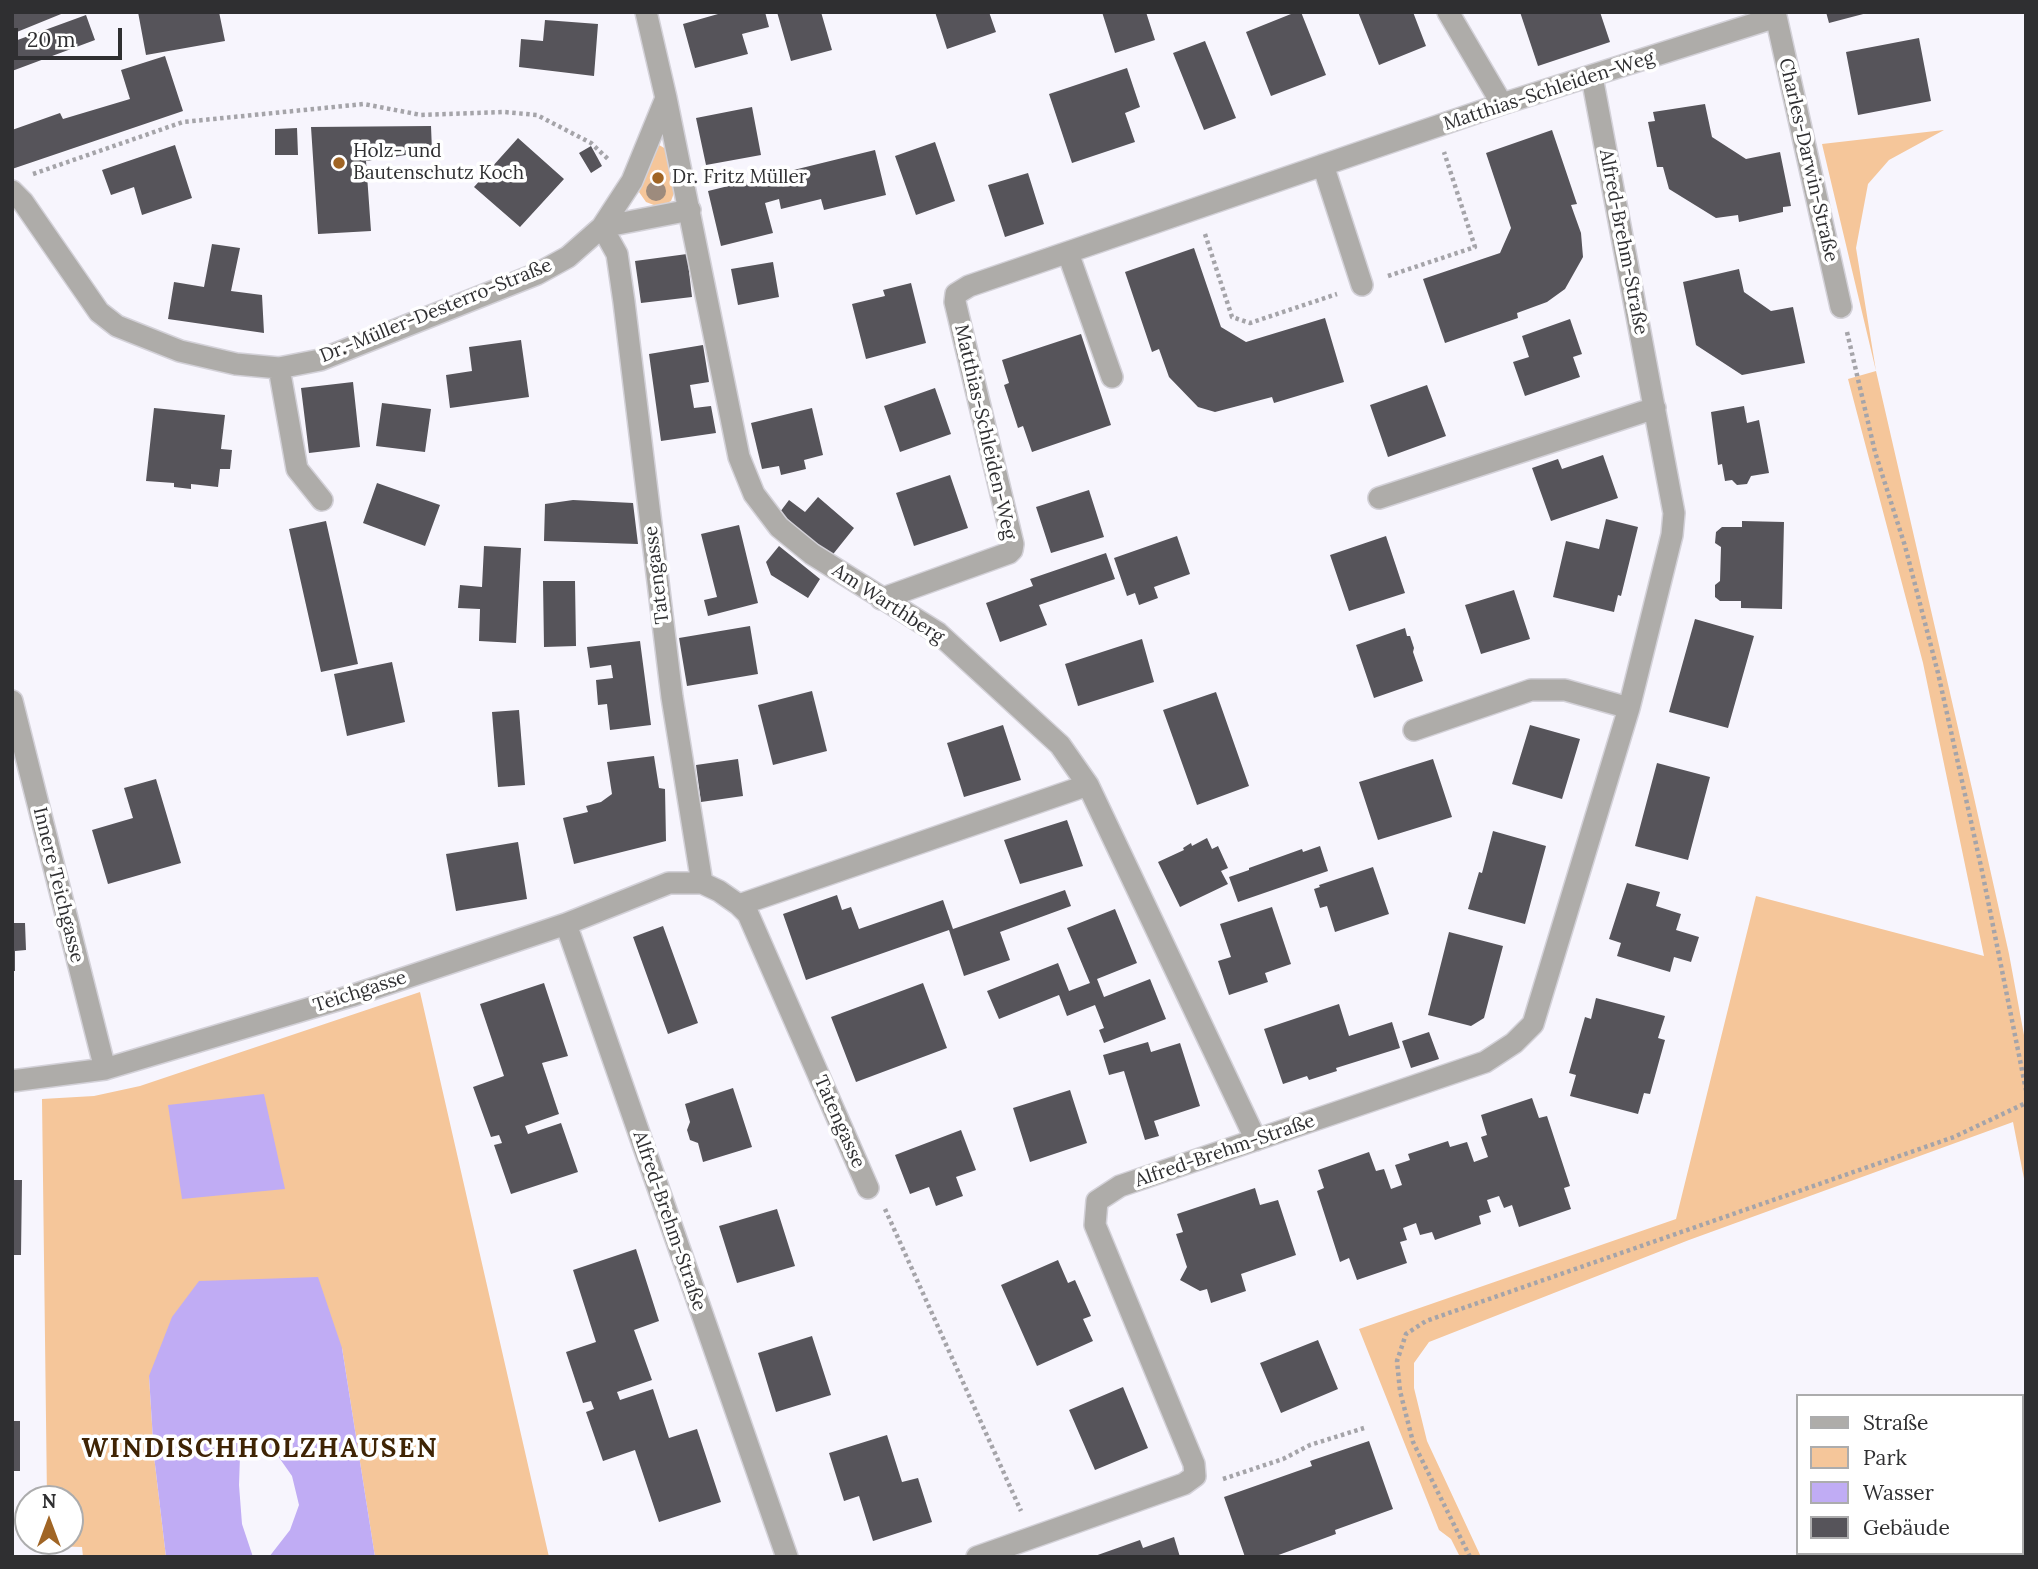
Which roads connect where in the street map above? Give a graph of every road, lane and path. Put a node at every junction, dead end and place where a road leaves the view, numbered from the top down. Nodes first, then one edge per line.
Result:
1 (646, 12) edge
2 (1448, 12) edge
3 (1775, 14) edge
4 (1591, 77) junction
5 (666, 98) junction
6 (1502, 104) junction
7 (1323, 166) junction
8 (632, 181) junction
9 (19, 184) edge
10 (690, 210) junction
11 (602, 227) junction
12 (1068, 253) junction
13 (1362, 285) dead end
14 (1841, 307) joint
15 (279, 368) junction
16 (1112, 377) dead end
17 (1655, 408) junction
18 (1378, 498) dead end
19 (322, 500) dead end
20 (881, 599) junction
21 (12, 701) edge
22 (1629, 708) junction
23 (1415, 730) dead end
24 (1088, 785) junction
25 (702, 883) junction
26 (739, 905) junction
27 (566, 924) junction
28 (105, 1069) junction
29 (12, 1081) edge
30 (2026, 1090) edge
31 (2026, 1103) edge
32 (1256, 1140) junction
33 (868, 1188) joint
34 (1364, 1428) dead end
35 (1195, 1476) junction
36 (1032, 1538) junction
37 (787, 1557) edge
38 (977, 1557) edge
39 (1470, 1557) edge

1 - 5 street
2 - 6 street
3 - 4 street, Matthias-Schleiden-Weg
3 - 14 street, Charles-Darwin-Straße
4 - 6 street, Matthias-Schleiden-Weg
4 - 17 street, Alfred-Brehm-Straße
5 - 8 street, Dr.-Müller-Desterro-Straße
5 - 10 street, Am Warthberg
6 - 7 street, Matthias-Schleiden-Weg
7 - 12 street, Matthias-Schleiden-Weg
7 - 13 street
8 - 9 path
8 - 11 street, Dr.-Müller-Desterro-Straße
9 - 15 street, Dr.-Müller-Desterro-Straße
10 - 11 street
10 - 20 street, Am Warthberg
11 - 15 street, Dr.-Müller-Desterro-Straße
11 - 25 street, Tatengasse
12 - 16 street
12 - 20 street, Matthias-Schleiden-Weg
14 - 30 path
15 - 19 street
17 - 18 street
17 - 22 street, Alfred-Brehm-Straße
20 - 24 street, Am Warthberg
21 - 28 street, Innere Teichgasse
22 - 23 street
22 - 32 street, Alfred-Brehm-Straße
24 - 26 street
24 - 32 street, Am Warthberg
25 - 26 street, Tatengasse
25 - 27 street, Teichgasse
26 - 33 street, Tatengasse
27 - 28 street, Teichgasse
27 - 37 street, Alfred-Brehm-Straße
28 - 29 street, Teichgasse
31 - 39 path
32 - 35 street, Alfred-Brehm-Straße
33 - 36 path
34 - 35 path
35 - 36 street
36 - 38 street

